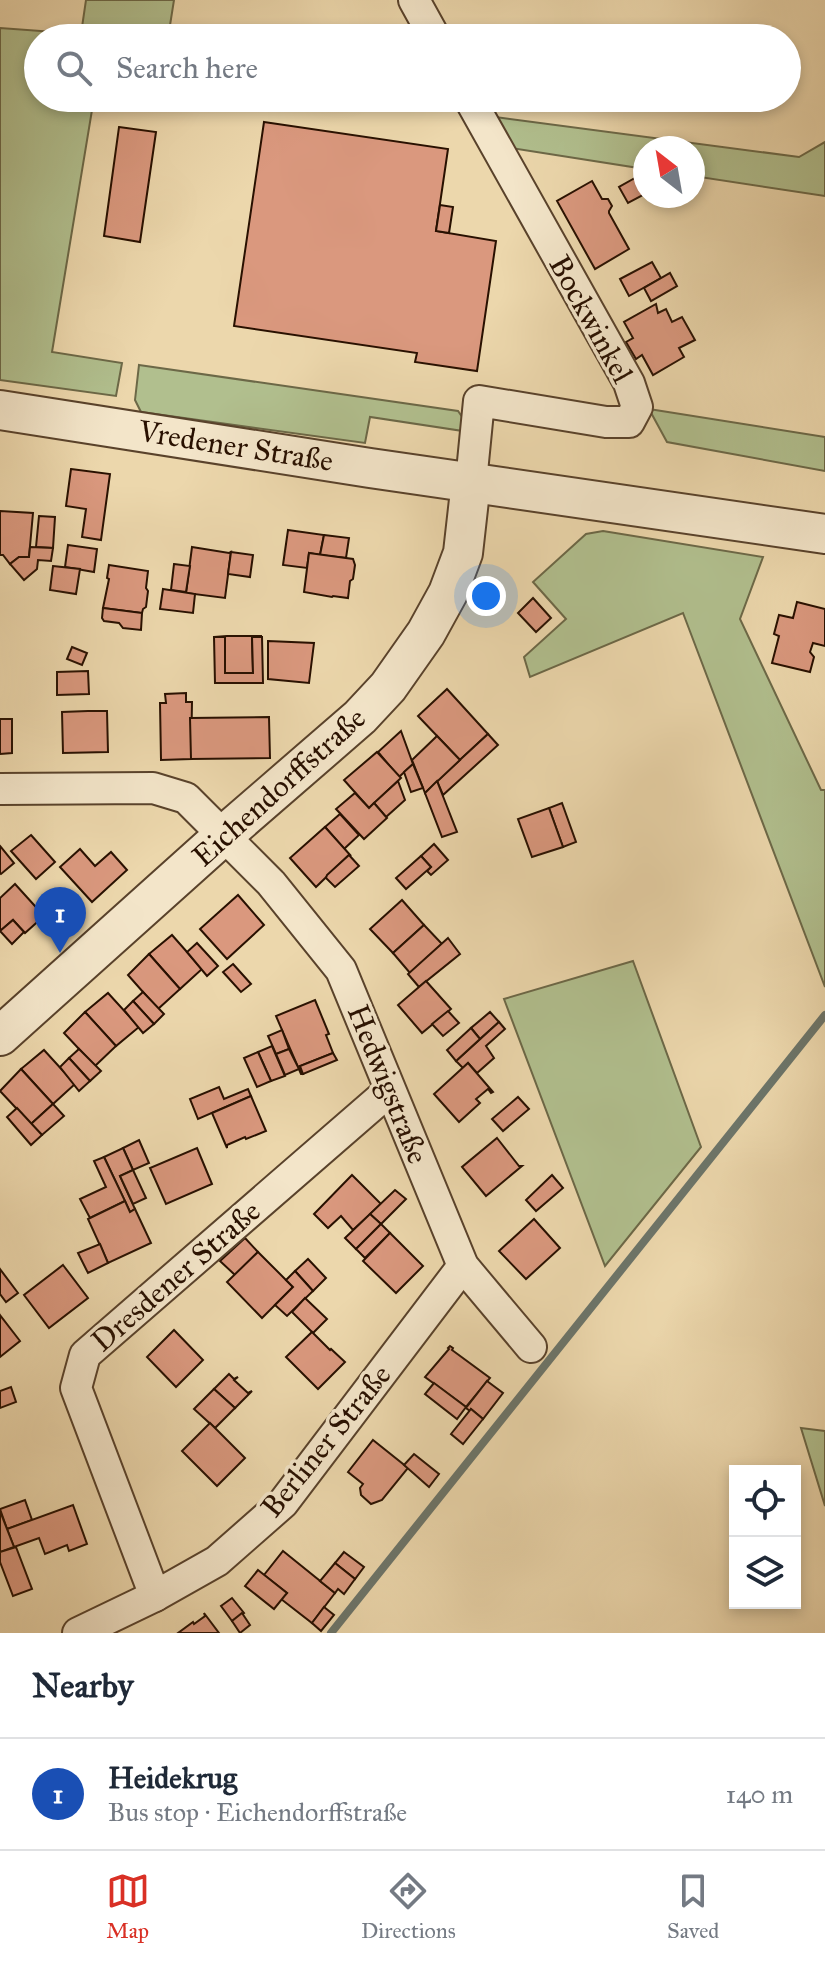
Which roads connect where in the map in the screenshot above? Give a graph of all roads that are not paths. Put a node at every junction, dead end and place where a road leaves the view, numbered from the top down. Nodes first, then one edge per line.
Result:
1 (414, 0) edge
2 (427, 24) edge
3 (477, 112) edge
4 (0, 410) edge
5 (471, 482) junction
6 (825, 534) edge
7 (0, 789) edge
8 (224, 835) junction
9 (0, 1036) edge
10 (389, 1091) junction
11 (463, 1266) junction
12 (531, 1347) dead end
13 (155, 1596) junction
14 (78, 1633) edge

1 - 2 street
3 - 5 street, Bockwinkel
4 - 5 street, Vredener Straße
5 - 6 street, Vredener Straße
5 - 8 street, Eichendorffstraße
7 - 8 street, Hedwigstraße
8 - 9 street, Eichendorffstraße
8 - 10 street, Hedwigstraße
10 - 11 street, Hedwigstraße
10 - 13 street, Dresdener Straße
11 - 12 street, Hedwigstraße
11 - 13 street, Berliner Straße
13 - 14 street, Berliner Straße

